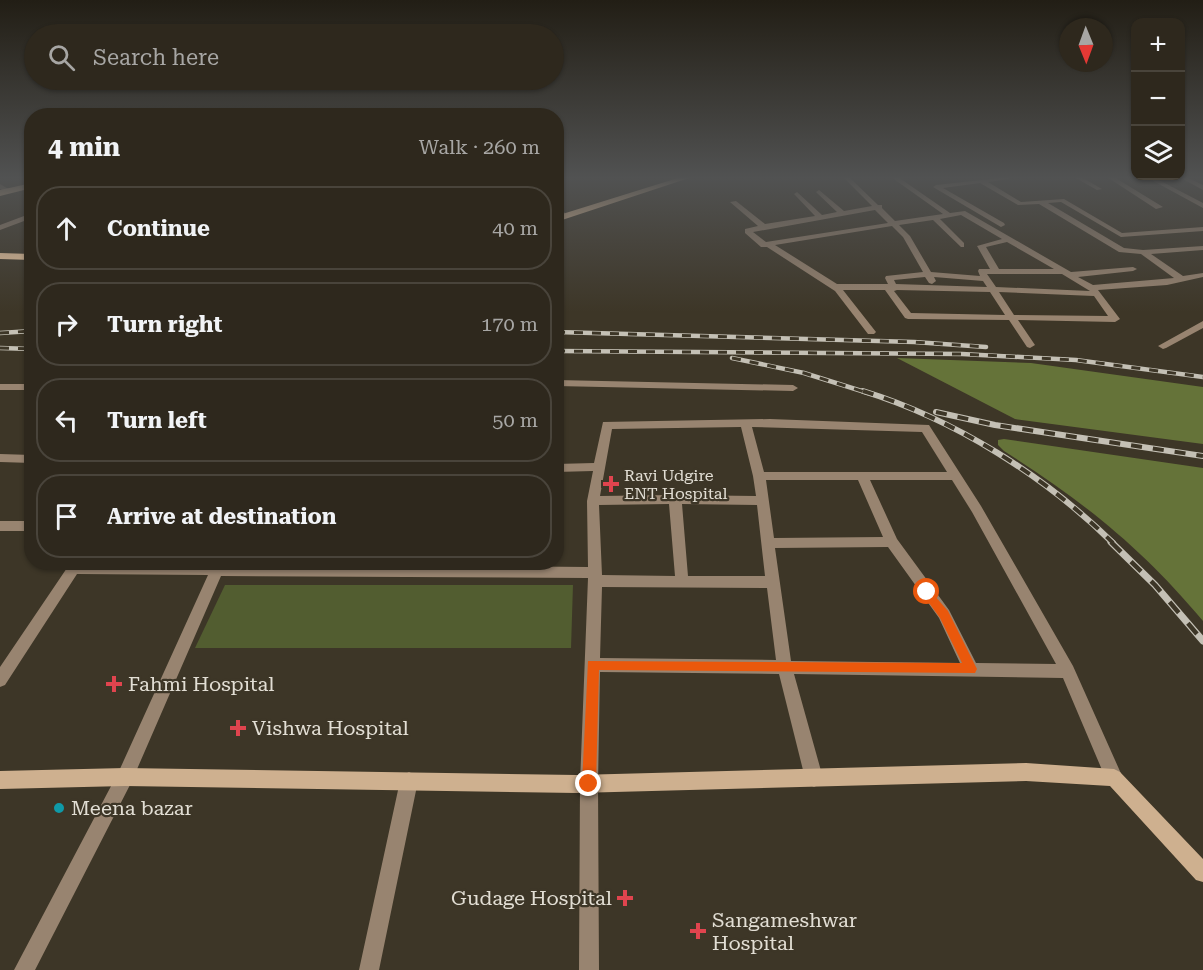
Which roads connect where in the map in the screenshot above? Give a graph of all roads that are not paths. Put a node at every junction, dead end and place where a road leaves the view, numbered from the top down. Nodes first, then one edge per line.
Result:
1 (14, 222) edge
2 (757, 222) edge
3 (796, 222) edge
4 (907, 222) edge
5 (939, 222) edge
6 (978, 222) edge
7 (996, 222) edge
8 (1075, 222) edge
9 (1099, 222) edge
10 (895, 224) junction
11 (1001, 225) dead end
12 (0, 228) edge
13 (763, 228) junction
14 (1203, 229) edge
15 (1117, 233) junction
16 (1097, 235) junction
17 (1008, 240) junction
18 (768, 244) junction
19 (962, 244) dead end
20 (1203, 248) edge
21 (1143, 252) junction
22 (0, 259) edge
23 (24, 259) edge
24 (1133, 269) dead end
25 (996, 271) junction
26 (929, 274) junction
27 (1067, 274) junction
28 (1203, 275) edge
29 (986, 279) junction
30 (1181, 279) junction
31 (835, 287) junction
32 (935, 287) junction
33 (891, 288) junction
34 (996, 290) junction
35 (1094, 291) junction
36 (1014, 318) junction
37 (1203, 324) edge
38 (871, 332) dead end
39 (1030, 345) dead end
40 (1163, 346) dead end
41 (564, 383) edge
42 (0, 387) edge
43 (24, 387) edge
44 (793, 388) dead end
45 (746, 423) junction
46 (0, 459) edge
47 (24, 459) edge
48 (597, 467) junction
49 (564, 468) edge
50 (759, 476) junction
51 (956, 476) junction
52 (863, 478) junction
53 (675, 499) junction
54 (593, 501) junction
55 (763, 501) junction
56 (0, 526) edge
57 (24, 526) edge
58 (892, 542) junction
59 (769, 543) junction
60 (72, 570) edge
61 (217, 570) edge
62 (356, 570) edge
63 (595, 577) junction
64 (682, 582) junction
65 (773, 582) junction
66 (592, 664) junction
67 (784, 666) junction
68 (971, 669) junction
69 (1068, 671) junction
70 (0, 680) edge
71 (125, 777) junction
72 (814, 778) junction
73 (1114, 778) junction
74 (0, 780) edge
75 (408, 781) junction
76 (589, 784) junction
77 (1203, 873) edge
78 (24, 970) edge
79 (369, 970) edge
80 (589, 970) edge

1 - 12 street
2 - 13 street
3 - 13 street
4 - 10 street
5 - 19 street
6 - 17 street
7 - 11 street
8 - 16 street
9 - 15 street
10 - 18 street
10 - 26 street
13 - 18 street
14 - 15 street
15 - 16 street
16 - 21 street
17 - 25 street
17 - 27 street
18 - 31 street
20 - 21 street
21 - 30 street
22 - 23 main road
24 - 27 street
25 - 27 street
25 - 29 street
26 - 29 street
26 - 32 street
26 - 33 street
27 - 35 street
28 - 30 street
29 - 34 street
30 - 35 street
31 - 33 street
31 - 38 street
32 - 33 street
32 - 34 street
33 - 36 street
34 - 35 street
34 - 36 street
35 - 36 street
36 - 39 street
37 - 40 street
41 - 44 street
42 - 43 street
45 - 48 street
45 - 50 street
45 - 51 street
46 - 47 street
48 - 49 street
48 - 54 street
50 - 52 street
50 - 55 street
51 - 52 street
51 - 69 street
52 - 58 street
53 - 54 street
53 - 55 street
53 - 64 street
54 - 63 street
55 - 59 street
56 - 57 street
58 - 59 street
58 - 68 street
59 - 65 street
60 - 70 street
61 - 71 street
62 - 63 street
63 - 64 street
63 - 66 street
64 - 65 street
65 - 67 street
66 - 67 street
66 - 76 street
67 - 68 street
67 - 72 street
68 - 69 street
69 - 73 street
71 - 74 main road
71 - 75 main road
71 - 78 street
72 - 73 main road
72 - 76 main road
73 - 77 main road
75 - 76 main road
75 - 79 street
76 - 80 street

